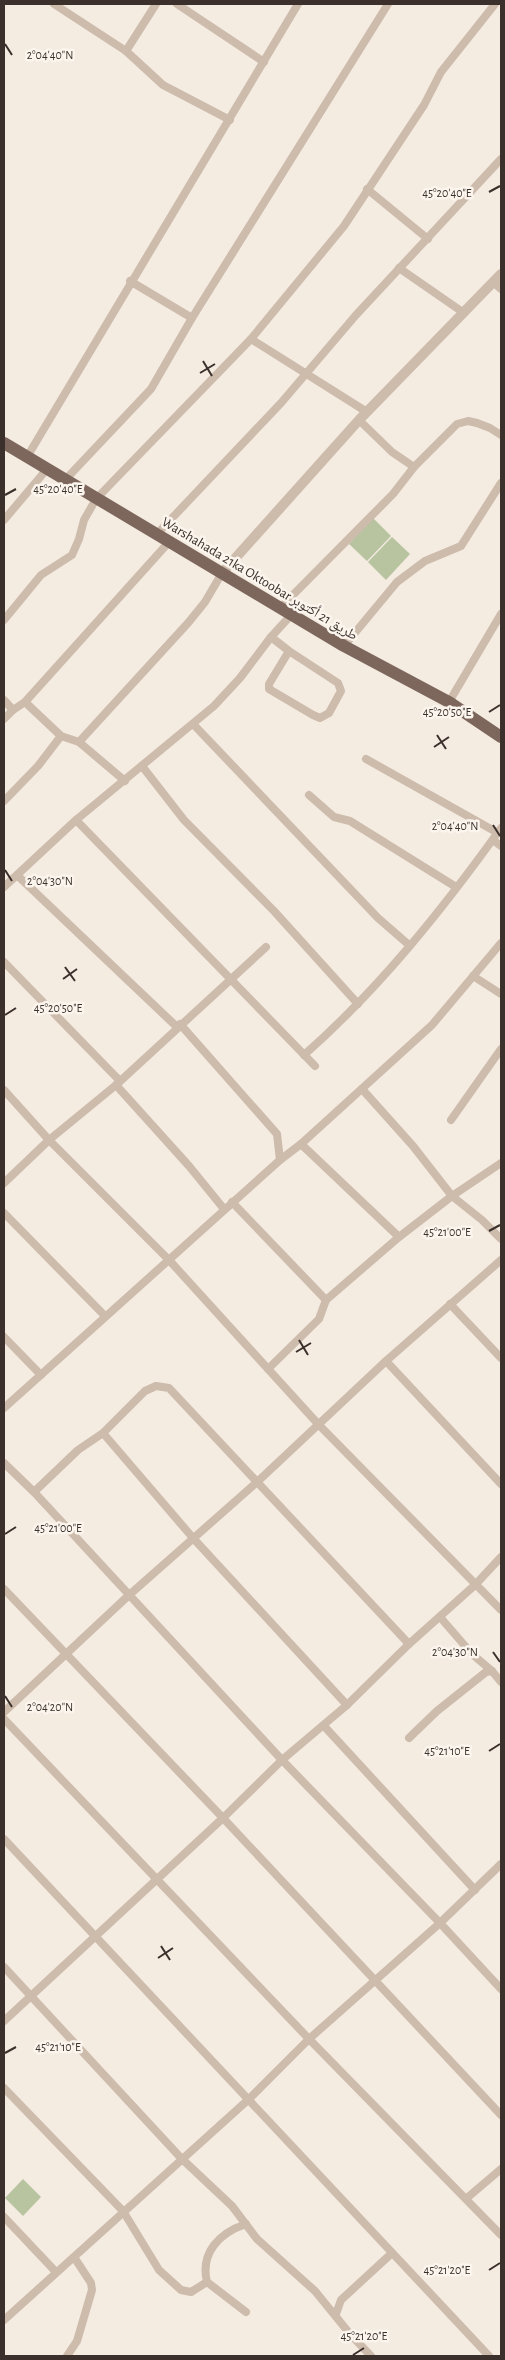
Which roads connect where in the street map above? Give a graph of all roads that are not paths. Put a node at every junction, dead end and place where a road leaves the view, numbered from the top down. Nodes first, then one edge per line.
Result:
1 (54, 4) edge
2 (156, 4) edge
3 (178, 4) edge
4 (298, 4) edge
5 (388, 4) edge
6 (495, 4) edge
7 (126, 51) junction
8 (264, 62) junction
9 (230, 120) junction
10 (501, 159) edge
11 (367, 189) junction
12 (428, 239) junction
13 (399, 268) junction
14 (501, 274) edge
15 (130, 281) junction
16 (497, 285) edge
17 (464, 313) junction
18 (192, 318) junction
19 (251, 339) junction
20 (308, 373) junction
21 (367, 412) junction
22 (359, 420) junction
23 (501, 436) edge
24 (4, 443) edge
25 (26, 457) junction
26 (414, 467) junction
27 (47, 468) junction
28 (65, 480) junction
29 (501, 484) edge
30 (96, 499) junction
31 (4, 520) edge
32 (157, 534) junction
33 (169, 542) junction
34 (222, 573) junction
35 (286, 611) junction
36 (501, 614) edge
37 (4, 620) edge
38 (271, 636) junction
39 (344, 646) junction
40 (289, 651) junction
41 (4, 700) edge
42 (25, 702) junction
43 (449, 702) junction
44 (13, 710) junction
45 (4, 719) edge
46 (194, 724) junction
47 (61, 736) junction
48 (501, 737) edge
49 (79, 742) junction
50 (366, 759) dead end
51 (142, 766) junction
52 (125, 781) junction
53 (309, 795) dead end
54 (4, 801) edge
55 (76, 820) junction
56 (497, 834) edge
57 (501, 846) edge
58 (17, 875) junction
59 (4, 887) edge
60 (456, 887) junction
61 (501, 943) edge
62 (409, 945) junction
63 (266, 947) dead end
64 (4, 962) edge
65 (473, 976) junction
66 (231, 978) junction
67 (501, 994) edge
68 (358, 1004) junction
69 (178, 1026) junction
70 (501, 1049) edge
71 (304, 1055) junction
72 (315, 1066) dead end
73 (118, 1083) junction
74 (362, 1089) junction
75 (4, 1090) edge
76 (450, 1120) dead end
77 (49, 1140) junction
78 (301, 1144) junction
79 (280, 1160) junction
80 (501, 1163) edge
81 (4, 1182) edge
82 (452, 1196) junction
83 (232, 1202) junction
84 (224, 1209) junction
85 (4, 1212) edge
86 (399, 1237) junction
87 (501, 1239) edge
88 (168, 1260) junction
89 (501, 1260) edge
90 (326, 1300) junction
91 (450, 1304) junction
92 (105, 1316) junction
93 (4, 1337) edge
94 (501, 1358) edge
95 (386, 1361) junction
96 (268, 1369) junction
97 (41, 1375) junction
98 (4, 1408) edge
99 (319, 1425) junction
100 (103, 1433) junction
101 (4, 1463) edge
102 (256, 1483) junction
103 (501, 1484) edge
104 (34, 1492) junction
105 (193, 1538) junction
106 (501, 1557) edge
107 (475, 1585) junction
108 (4, 1589) edge
109 (128, 1596) junction
110 (501, 1610) edge
111 (440, 1617) junction
112 (409, 1644) junction
113 (65, 1656) junction
114 (492, 1671) junction
115 (501, 1682) edge
116 (347, 1705) junction
117 (4, 1712) edge
118 (4, 1719) edge
119 (324, 1726) junction
120 (409, 1738) dead end
121 (282, 1760) junction
122 (223, 1818) junction
123 (4, 1839) edge
124 (501, 1864) edge
125 (494, 1869) junction
126 (501, 1875) edge
127 (158, 1879) junction
128 (475, 1890) junction
129 (440, 1923) junction
130 (96, 1936) junction
131 (4, 1968) edge
132 (375, 1982) junction
133 (501, 1989) edge
134 (30, 1996) junction
135 (4, 2021) edge
136 (309, 2039) junction
137 (4, 2088) edge
138 (249, 2099) junction
139 (501, 2115) edge
140 (181, 2158) junction
141 (501, 2169) edge
142 (467, 2198) junction
143 (123, 2211) junction
144 (4, 2216) edge
145 (246, 2224) junction
146 (501, 2235) edge
147 (392, 2253) junction
148 (74, 2257) junction
149 (56, 2272) junction
150 (207, 2282) junction
151 (246, 2312) dead end
152 (336, 2314) junction
153 (4, 2320) edge
154 (67, 2356) edge
155 (371, 2356) edge
156 (490, 2356) edge

1 - 7 street
2 - 7 street
3 - 8 street
4 - 8 street
5 - 18 street
6 - 11 street
7 - 9 street
8 - 9 street
9 - 15 street
10 - 12 street
11 - 12 street
11 - 19 street
12 - 13 street
13 - 17 street
13 - 20 street
14 - 16 street
15 - 18 street
15 - 25 street
16 - 17 street
17 - 21 street
18 - 28 street
19 - 20 street
19 - 30 street
20 - 21 street
20 - 32 street
21 - 22 street
22 - 26 street
22 - 34 street
23 - 26 street
24 - 25 main road, Warshahada 21ka Oktoobar طريق 21 أكتوبر
25 - 27 main road, Warshahada 21ka Oktoobar طريق 21 أكتوبر
26 - 35 street
27 - 28 main road, Warshahada 21ka Oktoobar طريق 21 أكتوبر
27 - 31 street
28 - 30 main road, Warshahada 21ka Oktoobar طريق 21 أكتوبر
29 - 39 street
30 - 32 main road, Warshahada 21ka Oktoobar طريق 21 أكتوبر
30 - 37 street
32 - 33 main road, Warshahada 21ka Oktoobar طريق 21 أكتوبر
33 - 34 main road, Warshahada 21ka Oktoobar طريق 21 أكتوبر
33 - 42 street
34 - 35 main road, Warshahada 21ka Oktoobar طريق 21 أكتوبر
34 - 49 street
35 - 38 street
35 - 39 main road, Warshahada 21ka Oktoobar طريق 21 أكتوبر
36 - 43 street
38 - 40 street
38 - 46 street
39 - 43 main road, Warshahada 21ka Oktoobar طريق 21 أكتوبر
40 - 40 street
41 - 44 street
42 - 44 street
42 - 47 street
43 - 48 main road, Warshahada 21ka Oktoobar طريق 21 أكتوبر
44 - 45 street
46 - 51 street
46 - 62 street
47 - 49 street
47 - 54 street
49 - 52 street
50 - 56 street
51 - 52 street
51 - 68 street
52 - 55 street
53 - 60 street
55 - 58 street
55 - 66 street
56 - 57 street
56 - 60 street
58 - 59 street
58 - 69 street
60 - 62 street
61 - 65 street
62 - 68 street
63 - 66 street
64 - 73 street
65 - 67 street
65 - 74 street
66 - 69 street
66 - 71 street
68 - 71 street
69 - 73 street
69 - 79 street
70 - 76 street
71 - 72 street
73 - 77 street
73 - 84 street
74 - 78 street
74 - 82 street
75 - 77 street
77 - 81 street
77 - 88 street
78 - 79 street
78 - 86 street
79 - 83 street
80 - 82 street
82 - 86 street
82 - 87 street
83 - 84 street
83 - 90 street
84 - 88 street
85 - 92 street
86 - 90 street
88 - 92 street
88 - 96 street
89 - 91 street
90 - 96 street
91 - 94 street
91 - 95 street
92 - 97 street
93 - 97 street
95 - 99 street
95 - 103 street
96 - 99 street
97 - 98 street
99 - 102 street
99 - 107 street
100 - 102 street
100 - 104 street
100 - 105 street
101 - 104 street
102 - 105 street
102 - 112 street
104 - 109 street
105 - 109 street
105 - 116 street
106 - 107 street
107 - 110 street
107 - 111 street
108 - 113 street
109 - 113 street
109 - 121 street
111 - 112 street
111 - 114 street
112 - 116 street
113 - 117 street
113 - 122 street
114 - 115 street
114 - 120 street
116 - 119 street
118 - 127 street
119 - 121 street
119 - 128 street
121 - 122 street
121 - 129 street
122 - 127 street
122 - 132 street
123 - 130 street
124 - 125 street
125 - 126 street
125 - 128 street
127 - 130 street
127 - 136 street
128 - 129 street
129 - 132 street
129 - 133 street
130 - 134 street
130 - 138 street
131 - 134 street
132 - 136 street
132 - 139 street
134 - 135 street
134 - 140 street
136 - 138 street
136 - 142 street
137 - 143 street
138 - 140 street
138 - 147 street
140 - 143 street
140 - 145 street
141 - 142 street
142 - 146 street
143 - 148 street
143 - 150 street
144 - 149 street
145 - 150 street
145 - 152 street
147 - 152 street
147 - 156 street
148 - 149 street
148 - 154 street
149 - 153 street
150 - 151 street
152 - 155 street

